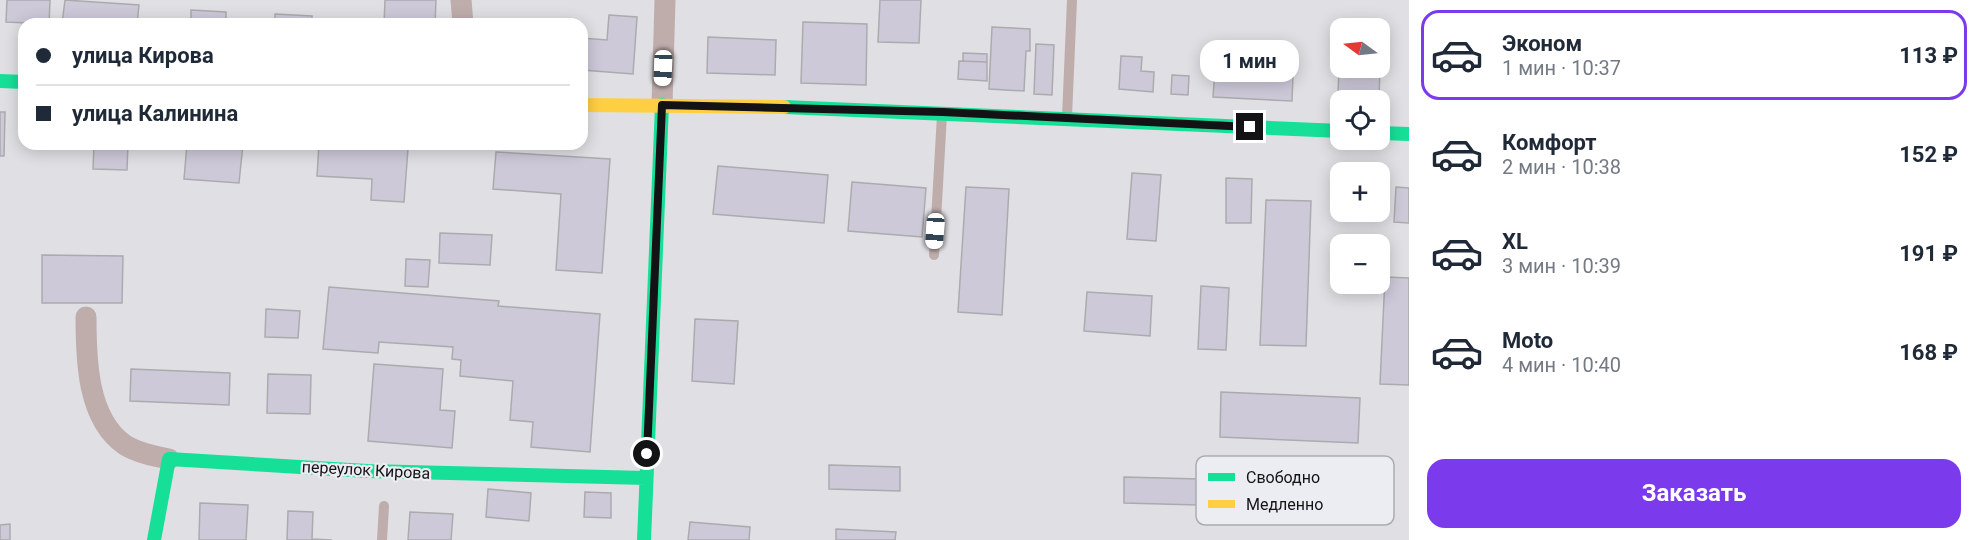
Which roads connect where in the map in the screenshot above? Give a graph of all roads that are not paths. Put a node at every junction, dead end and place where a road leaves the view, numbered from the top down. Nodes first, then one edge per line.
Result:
1 (461, 0) edge
2 (665, 0) edge
3 (1072, 0) edge
4 (462, 18) edge
5 (0, 81) edge
6 (18, 82) edge
7 (588, 105) edge
8 (662, 105) junction
9 (943, 112) junction
10 (1067, 118) junction
11 (1330, 130) edge
12 (1390, 133) edge
13 (1409, 134) edge
14 (934, 255) dead end
15 (86, 317) dead end
16 (169, 459) junction
17 (646, 478) junction
18 (384, 506) dead end
19 (154, 540) edge
20 (382, 540) edge
21 (644, 540) edge

1 - 4 street
2 - 8 street
3 - 10 lane
5 - 6 street
7 - 8 street
8 - 9 street
8 - 17 street
9 - 10 street
9 - 14 lane
10 - 11 street
12 - 13 street
15 - 16 street
16 - 17 street, переулок Кирова
16 - 19 street
17 - 21 street
18 - 20 lane

